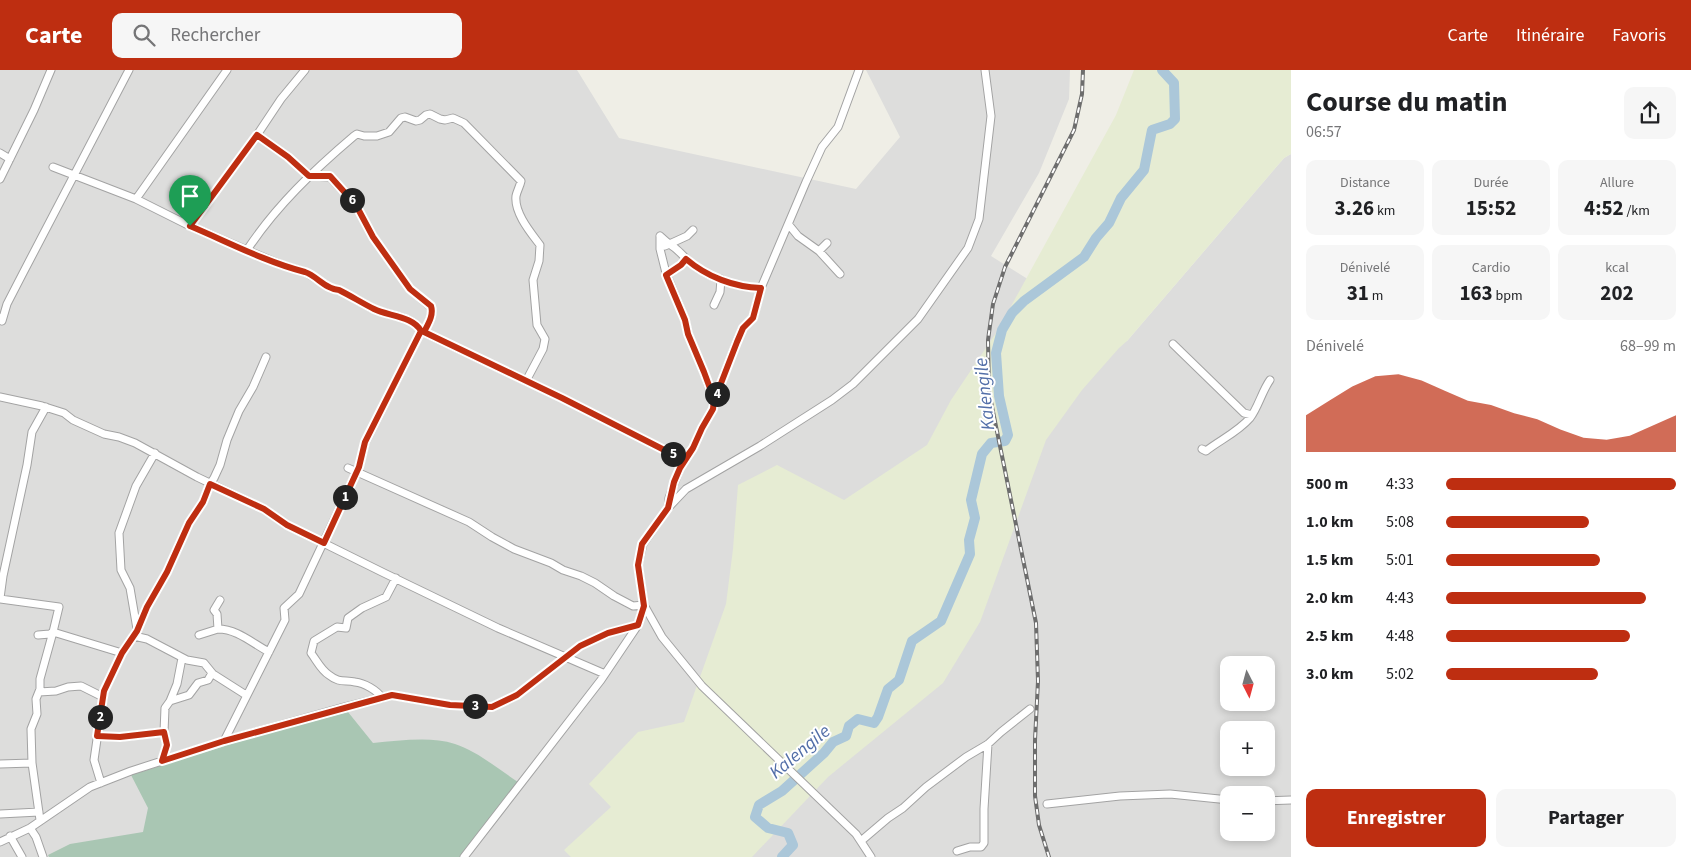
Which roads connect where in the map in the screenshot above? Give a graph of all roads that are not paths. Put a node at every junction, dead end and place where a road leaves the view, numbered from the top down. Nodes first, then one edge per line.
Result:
1 (51, 70) edge
2 (129, 70) edge
3 (227, 70) edge
4 (305, 70) edge
5 (859, 70) edge
6 (985, 70) edge
7 (257, 135) junction
8 (0, 152) edge
9 (10, 159) junction
10 (54, 167) dead end
11 (74, 175) junction
12 (309, 176) junction
13 (0, 178) edge
14 (136, 199) junction
15 (789, 225) junction
16 (190, 226) junction
17 (693, 230) dead end
18 (827, 243) dead end
19 (668, 244) junction
20 (660, 249) junction
21 (247, 250) junction
22 (819, 251) junction
23 (693, 265) junction
24 (840, 274) dead end
25 (666, 275) junction
26 (721, 279) junction
27 (761, 288) junction
28 (714, 305) dead end
29 (0, 318) edge
30 (423, 331) junction
31 (1174, 344) dead end
32 (266, 357) dead end
33 (1270, 380) dead end
34 (526, 381) junction
35 (0, 397) edge
36 (714, 399) junction
37 (46, 407) junction
38 (1252, 415) junction
39 (1202, 449) dead end
40 (155, 453) junction
41 (684, 460) junction
42 (348, 468) dead end
43 (357, 472) junction
44 (210, 484) junction
45 (668, 508) junction
46 (324, 543) junction
47 (396, 578) junction
48 (0, 599) edge
49 (220, 600) dead end
50 (644, 606) junction
51 (638, 625) junction
52 (218, 629) junction
53 (53, 632) junction
54 (136, 634) junction
55 (38, 635) dead end
56 (199, 635) dead end
57 (269, 652) junction
58 (122, 653) junction
59 (565, 657) junction
60 (182, 658) junction
61 (212, 673) junction
62 (605, 674) junction
63 (39, 692) junction
64 (246, 695) junction
65 (103, 697) junction
66 (382, 698) junction
67 (170, 700) junction
68 (1030, 710) dead end
69 (164, 732) junction
70 (97, 736) junction
71 (224, 741) junction
72 (988, 744) junction
73 (162, 761) junction
74 (32, 763) junction
75 (0, 764) edge
76 (101, 783) junction
77 (1220, 799) edge
78 (1291, 800) edge
79 (1275, 801) edge
80 (1047, 804) dead end
81 (39, 812) junction
82 (0, 814) edge
83 (40, 820) junction
84 (30, 828) junction
85 (10, 836) junction
86 (0, 842) edge
87 (862, 842) junction
88 (957, 851) dead end
89 (22, 857) edge
90 (43, 857) edge
91 (464, 857) edge
92 (871, 857) edge

1 - 9 street
2 - 11 street
3 - 14 street
4 - 7 street
5 - 15 street
6 - 45 street
7 - 12 street
7 - 16 street
8 - 9 street
9 - 13 street
10 - 11 street
11 - 14 street
11 - 29 street
12 - 21 street
12 - 30 street
12 - 34 street
14 - 16 street
15 - 22 street
15 - 27 street
16 - 21 street
17 - 19 street
18 - 22 street
19 - 20 street
19 - 20 street
19 - 23 street
20 - 25 street
21 - 30 street
22 - 24 street
23 - 25 street
23 - 26 street
25 - 36 street
26 - 27 street
26 - 28 street
27 - 36 street
30 - 34 street
30 - 43 street
31 - 38 street
32 - 44 street
33 - 38 street
34 - 41 street
35 - 37 street
36 - 41 street
37 - 40 street
37 - 48 street
38 - 39 street
40 - 44 street
40 - 54 street
41 - 45 street
42 - 43 street
43 - 46 street
43 - 50 street
44 - 46 street
44 - 54 street
45 - 50 street
46 - 47 street
46 - 57 street
47 - 59 street
47 - 66 street
48 - 53 street
49 - 52 street
50 - 51 street
50 - 87 street
51 - 59 street
51 - 62 street
52 - 56 street
52 - 57 street
53 - 55 street
53 - 58 street
53 - 63 street
54 - 58 street
54 - 60 street
57 - 64 street
58 - 65 street
59 - 62 street
59 - 66 street
60 - 61 street
60 - 67 street
61 - 64 street
61 - 67 street
62 - 91 street
63 - 65 street
63 - 74 street
64 - 71 street
65 - 70 street
66 - 71 street
67 - 69 street
68 - 72 street
69 - 70 street
69 - 73 street
70 - 76 street
71 - 73 street
72 - 87 street
72 - 88 street
73 - 76 street
74 - 75 street
74 - 81 street
76 - 83 street
77 - 80 street
78 - 79 street
81 - 82 street
81 - 83 street
83 - 84 street
84 - 85 street
84 - 90 street
85 - 86 street
85 - 89 street
87 - 92 street

